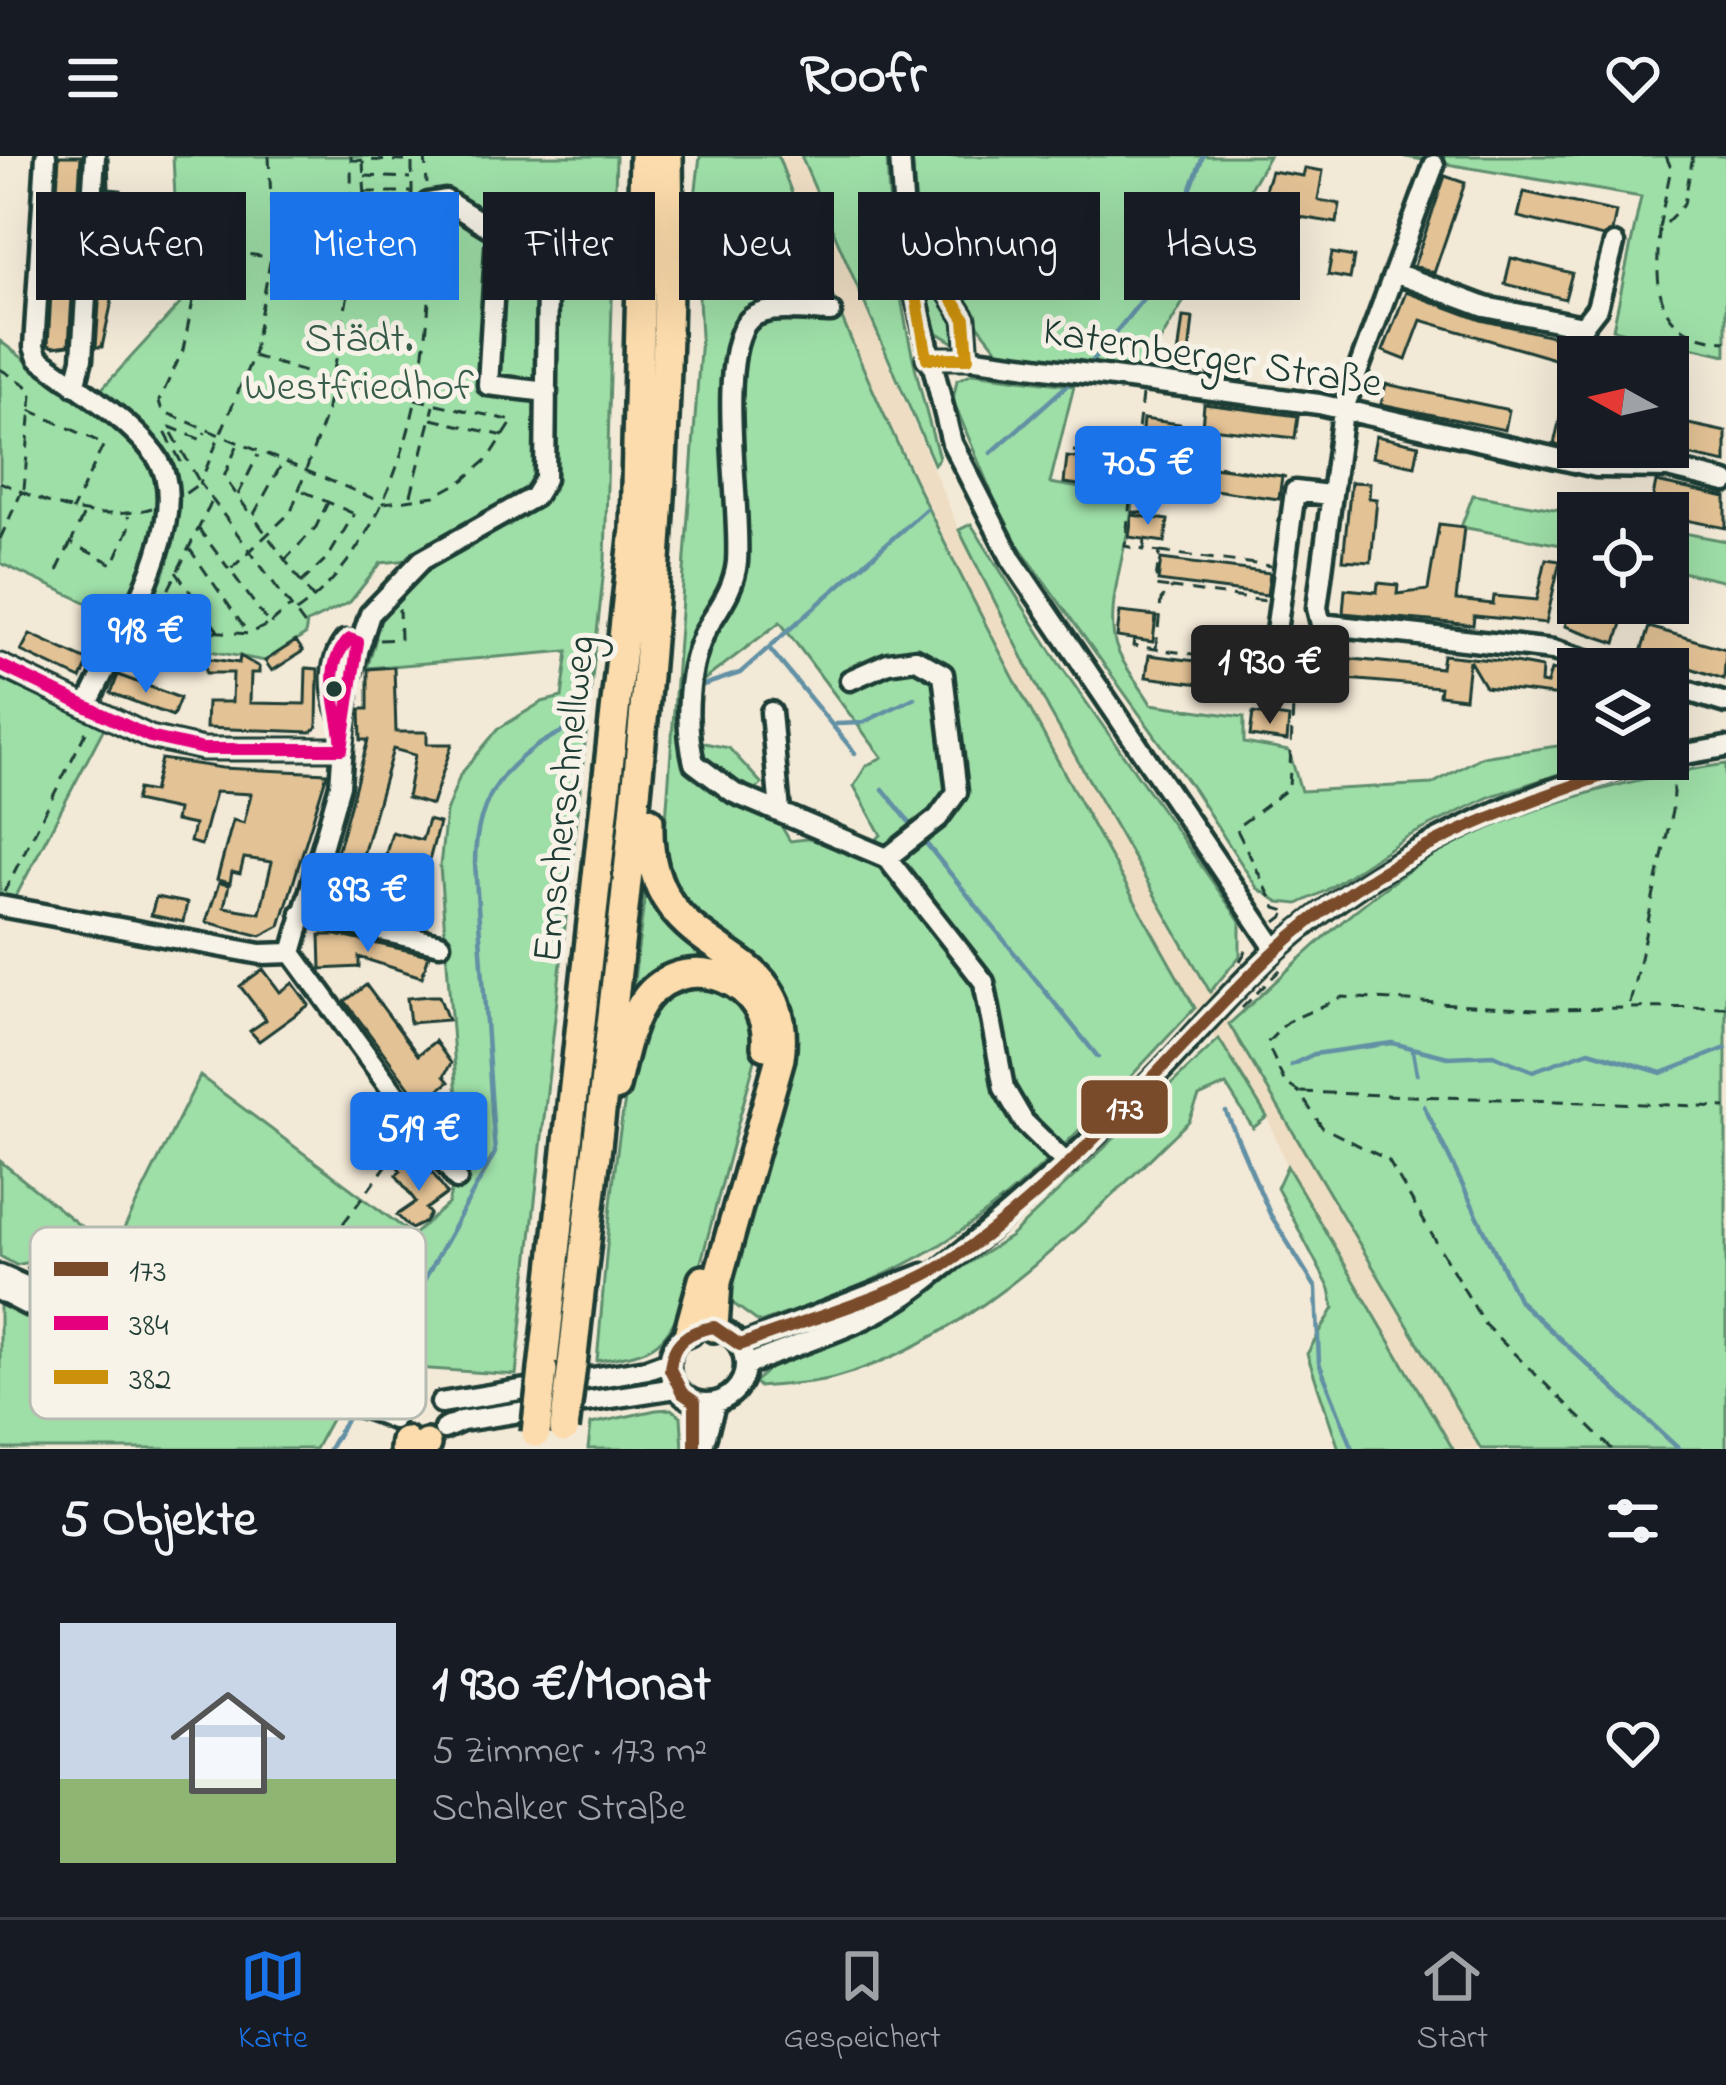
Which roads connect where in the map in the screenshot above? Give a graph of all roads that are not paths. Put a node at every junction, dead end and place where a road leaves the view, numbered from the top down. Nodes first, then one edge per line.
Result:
1 (46, 156) edge
2 (95, 156) edge
3 (644, 156) edge
4 (668, 156) edge
5 (900, 156) edge
6 (1434, 165) dead end
7 (902, 192) edge
8 (1614, 244) dead end
9 (1395, 273) junction
10 (493, 300) edge
11 (547, 300) edge
12 (917, 300) edge
13 (953, 300) edge
14 (831, 312) dead end
15 (927, 358) junction
16 (968, 358) junction
17 (75, 386) junction
18 (548, 392) junction
19 (1343, 412) junction
20 (1726, 482) edge
21 (1329, 495) junction
22 (1285, 568) junction
23 (1321, 573) junction
24 (655, 630) junction
25 (1557, 651) edge
26 (0, 665) edge
27 (850, 680) dead end
28 (1268, 691) road end
29 (1689, 692) edge
30 (1726, 703) edge
31 (92, 708) junction
32 (771, 712) dead end
33 (1726, 747) edge
34 (342, 749) junction
35 (1689, 753) edge
36 (1587, 780) edge
37 (780, 812) junction
38 (892, 855) junction
39 (0, 902) edge
40 (301, 913) junction
41 (440, 944) dead end
42 (1276, 950) junction
43 (292, 953) junction
44 (596, 1142) junction
45 (1067, 1164) junction
46 (458, 1179) dead end
47 (939, 1268) junction
48 (701, 1329) junction
49 (740, 1345) junction
50 (669, 1361) junction
51 (746, 1366) junction
52 (676, 1388) junction
53 (426, 1394) edge
54 (695, 1402) junction
55 (716, 1402) junction
56 (441, 1403) junction
57 (385, 1419) edge
58 (416, 1439) edge
59 (549, 1440) edge
60 (699, 1449) edge

1 - 17 street
2 - 17 street
3 - 59 highway, Emscherschnellweg, bridge
4 - 24 highway, Emscherschnellweg
5 - 7 street
6 - 9 street
8 - 9 street
9 - 19 street
10 - 18 street
11 - 18 street
12 - 15 street
13 - 16 street
14 - 37 street
15 - 16 street, Katernberger Straße
15 - 42 street
16 - 19 street, Katernberger Straße
17 - 31 street
18 - 34 street
19 - 20 street, Katernberger Straße
19 - 21 street
21 - 22 street
21 - 23 street
22 - 23 street
22 - 28 street
23 - 25 street
24 - 44 highway, Emscherschnellweg
24 - 48 highway
26 - 31 street
27 - 38 street
29 - 30 street
31 - 34 street
32 - 37 street
33 - 35 street
34 - 40 street
36 - 42 street
37 - 38 street
38 - 45 street
39 - 43 street
40 - 41 street
40 - 43 street
42 - 45 street
43 - 46 street
44 - 48 highway
44 - 59 highway, Emscherschnellweg, bridge
45 - 47 street
47 - 49 street
47 - 51 street
48 - 49 street
48 - 50 street
49 - 51 street
50 - 52 street
50 - 56 street
51 - 55 street
52 - 54 street
52 - 58 street
53 - 56 street
54 - 55 street
54 - 60 street
55 - 60 street
56 - 58 street
57 - 58 street

